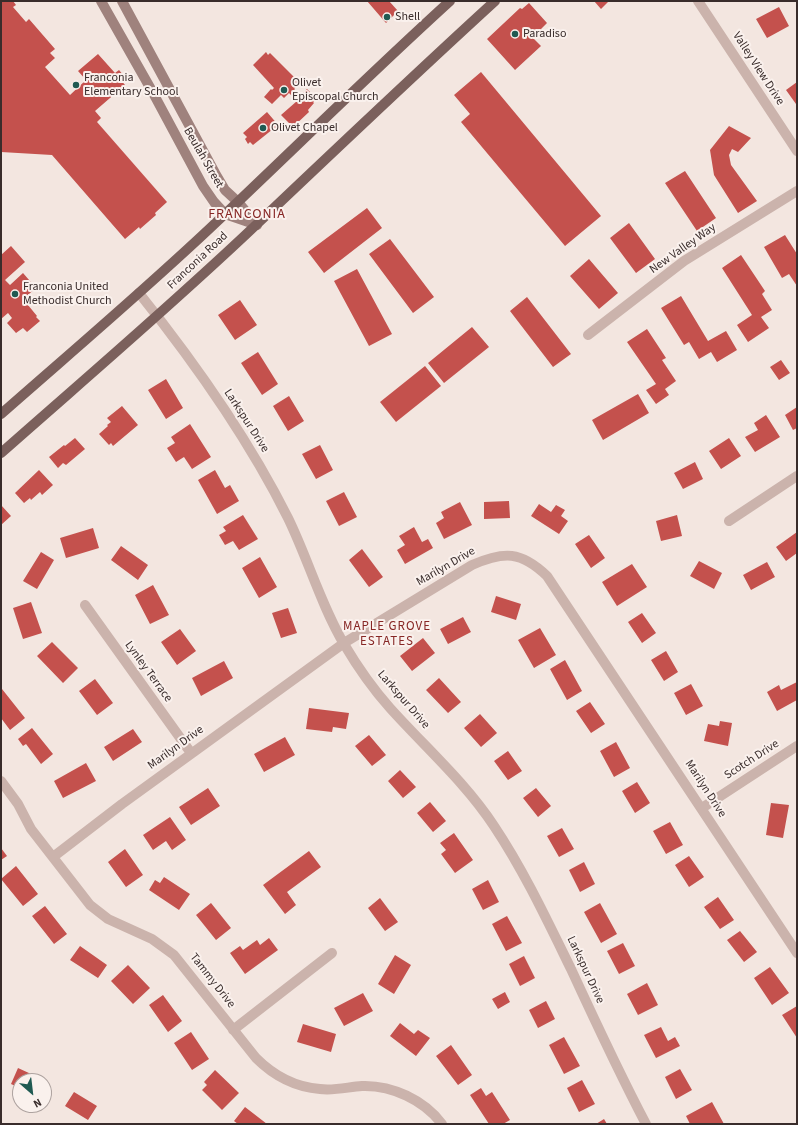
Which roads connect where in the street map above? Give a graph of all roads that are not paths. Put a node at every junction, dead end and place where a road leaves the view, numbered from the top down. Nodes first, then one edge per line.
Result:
1 (101, 1) edge
2 (122, 1) edge
3 (450, 1) edge
4 (495, 1) edge
5 (698, 1) edge
6 (797, 151) edge
7 (797, 191) edge
8 (238, 202) junction
9 (225, 214) junction
10 (256, 225) junction
11 (139, 293) junction
12 (157, 316) junction
13 (588, 335) dead end
14 (1, 414) edge
15 (1, 453) edge
16 (797, 476) edge
17 (729, 521) dead end
18 (84, 605) dead end
19 (344, 643) junction
20 (796, 751) edge
21 (191, 753) junction
22 (1, 781) edge
23 (702, 808) junction
24 (53, 857) junction
25 (332, 953) dead end
26 (797, 953) edge
27 (233, 1030) junction
28 (442, 1124) edge
29 (646, 1124) edge

1 - 9 main road, Beulah Street
2 - 8 main road, Beulah Street
3 - 8 main road, Franconia Road
4 - 10 main road, Franconia Road
5 - 6 street, Valley View Drive
7 - 13 street, New Valley Way
8 - 9 main road, Franconia Road
8 - 10 main road, Beulah Street
9 - 10 main road, Beulah Street
9 - 11 main road, Franconia Road
10 - 12 main road, Franconia Road
11 - 12 street, Larkspur Drive
11 - 14 main road, Franconia Road
12 - 15 main road, Franconia Road
12 - 19 street, Larkspur Drive
16 - 17 street
18 - 21 street, Lynley Terrace
19 - 21 street, Marilyn Drive
19 - 23 street, Marilyn Drive
19 - 29 street, Larkspur Drive
20 - 23 street, Scotch Drive
21 - 24 street, Marilyn Drive
22 - 24 street, Tammy Drive
23 - 26 street, Marilyn Drive
24 - 27 street, Tammy Drive
25 - 27 street
27 - 28 street, Tammy Drive

